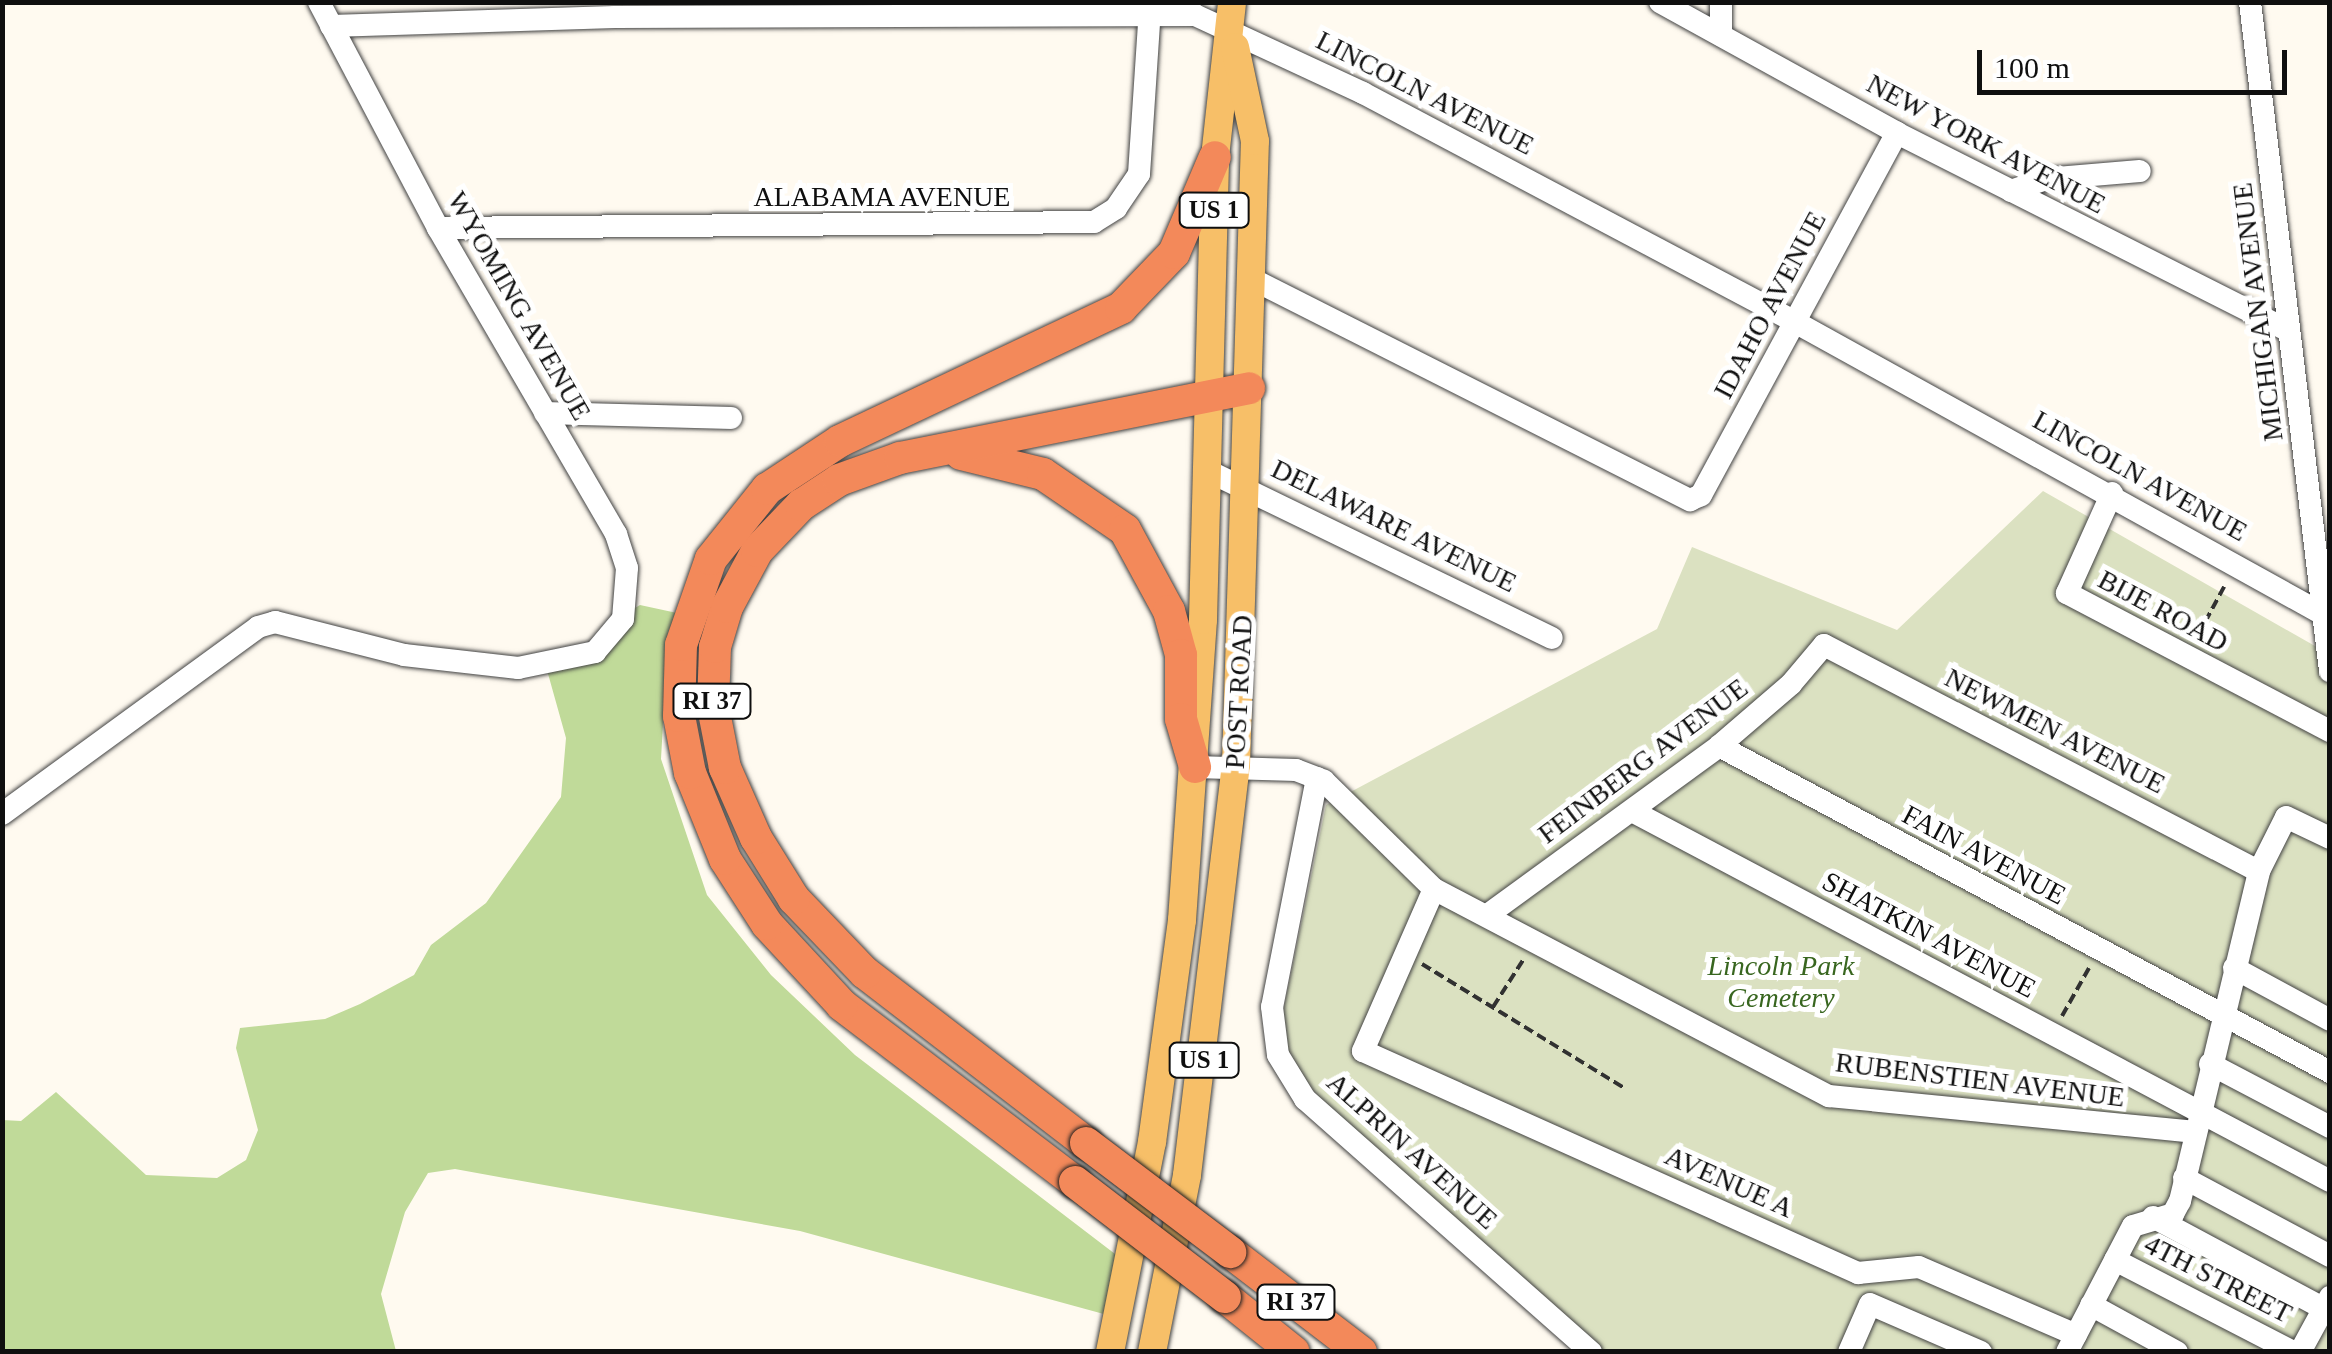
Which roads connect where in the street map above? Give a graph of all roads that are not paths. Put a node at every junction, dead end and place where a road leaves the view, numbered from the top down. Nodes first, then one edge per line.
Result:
1 (318, 2) edge
2 (1660, 2) edge
3 (1721, 2) edge
4 (2250, 2) edge
5 (1150, 10) junction
6 (1232, 15) edge
7 (331, 26) junction
8 (1721, 35) junction
9 (1897, 133) junction
10 (1215, 157) junction
11 (2140, 171) dead end
12 (2011, 192) junction
13 (438, 228) junction
14 (1252, 279) junction
15 (1795, 322) junction
16 (2290, 330) junction
17 (1249, 388) junction
18 (1210, 394) junction
19 (545, 414) junction
20 (731, 418) dead end
21 (921, 454) junction
22 (1208, 471) junction
23 (1247, 488) junction
24 (2112, 493) junction
25 (2326, 616) edge
26 (1552, 638) dead end
27 (1824, 645) joint
28 (2330, 671) edge
29 (2330, 731) edge
30 (1719, 746) junction
31 (1236, 765) junction
32 (1196, 767) junction
33 (1318, 778) junction
34 (1632, 810) junction
35 (2, 814) edge
36 (2330, 838) edge
37 (2258, 871) junction
38 (1434, 889) junction
39 (1490, 914) junction
40 (2234, 968) junction
41 (2222, 1016) junction
42 (2330, 1020) edge
43 (2210, 1064) junction
44 (2330, 1072) edge
45 (2196, 1121) junction
46 (2330, 1127) edge
47 (2184, 1178) junction
48 (2330, 1181) edge
49 (2153, 1218) junction
50 (2330, 1256) edge
51 (2115, 1260) junction
52 (2091, 1306) junction
53 (2327, 1306) edge
54 (2071, 1343) edge
55 (1110, 1352) edge
56 (1152, 1352) edge
57 (1294, 1352) edge
58 (1361, 1352) edge
59 (1591, 1352) edge
60 (1849, 1352) edge
61 (1982, 1352) edge
62 (2177, 1352) edge
63 (2292, 1352) edge
64 (2300, 1352) edge

1 - 7 street, WYOMING AVENUE
2 - 8 street, NEW YORK AVENUE
3 - 8 street
4 - 16 street, MICHIGAN AVENUE
5 - 6 street, LINCOLN AVENUE
5 - 7 street, LINCOLN AVENUE
5 - 13 street, ALABAMA AVENUE
6 - 10 main road, POST ROAD / US 1
6 - 14 main road, POST ROAD / US 1
6 - 15 street, LINCOLN AVENUE
7 - 13 street, WYOMING AVENUE
8 - 9 street, NEW YORK AVENUE
9 - 12 street, NEW YORK AVENUE
9 - 15 street, IDAHO AVENUE
10 - 18 main road, POST ROAD / US 1
10 - 57 highway, bridge
11 - 12 street
12 - 16 street, NEW YORK AVENUE
13 - 19 street, WYOMING AVENUE
14 - 15 street, IDAHO AVENUE
14 - 17 main road, POST ROAD / US 1
15 - 24 street, LINCOLN AVENUE
16 - 25 street, MICHIGAN AVENUE
17 - 18 highway
17 - 23 main road, POST ROAD / US 1
18 - 21 highway
18 - 22 main road, POST ROAD / US 1
19 - 20 street
19 - 35 street, WYOMING AVENUE
21 - 32 highway
21 - 58 highway, RI 37, bridge
22 - 23 street, DELAWARE AVENUE
22 - 32 main road, POST ROAD / US 1
23 - 26 street, DELAWARE AVENUE
23 - 31 main road, POST ROAD / US 1
24 - 25 street, LINCOLN AVENUE
24 - 29 street, BIJE ROAD
25 - 28 street, MICHIGAN AVENUE
27 - 30 street, FEINBERG AVENUE
27 - 37 street, NEWMEN AVENUE
30 - 34 street, FEINBERG AVENUE
30 - 41 street, FAIN AVENUE
31 - 32 street
31 - 33 street
31 - 56 main road, POST ROAD / US 1
32 - 55 main road, POST ROAD / US 1
33 - 38 street, RUBENSTIEN AVENUE
33 - 59 street, ALPRIN AVENUE
34 - 39 street, FEINBERG AVENUE
34 - 45 street, SHATKIN AVENUE
36 - 37 street
37 - 40 street
38 - 39 street, RUBENSTIEN AVENUE
38 - 54 street, AVENUE A
39 - 45 street, RUBENSTIEN AVENUE
40 - 41 street
40 - 42 street
41 - 43 street
41 - 44 street, FAIN AVENUE
43 - 45 street
43 - 46 street
45 - 47 street
45 - 48 street, SHATKIN AVENUE
47 - 49 street
47 - 50 street
49 - 51 street
49 - 53 street
51 - 52 street
51 - 63 street, 4TH STREET
52 - 54 street
52 - 62 street
53 - 64 street
60 - 61 street

